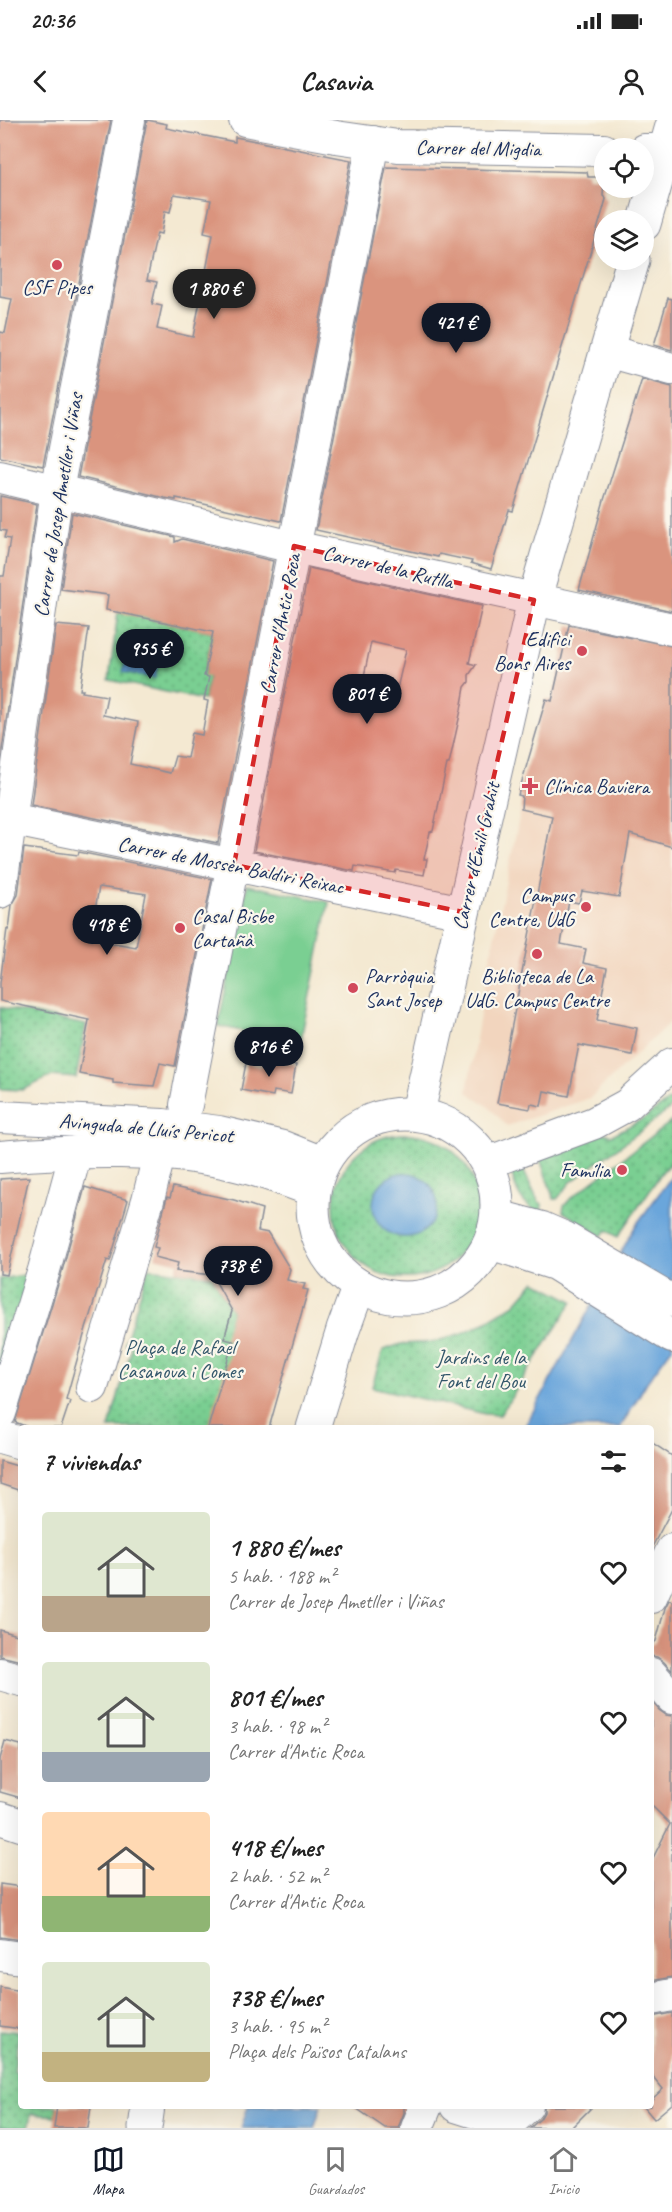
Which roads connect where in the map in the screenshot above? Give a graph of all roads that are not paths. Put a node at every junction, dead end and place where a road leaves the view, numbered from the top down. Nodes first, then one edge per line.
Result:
1 (129, 120) edge
2 (245, 120) edge
3 (309, 126) edge
4 (373, 142) junction
5 (663, 144) edge
6 (594, 150) edge
7 (647, 210) edge
8 (630, 270) edge
9 (607, 351) junction
10 (672, 369) edge
11 (0, 477) edge
12 (57, 490) junction
13 (294, 546) junction
14 (534, 600) junction
15 (672, 629) edge
16 (5, 818) edge
17 (232, 873) junction
18 (0, 892) edge
19 (463, 912) junction
20 (672, 1064) edge
21 (186, 1105) dead end
22 (418, 1113) junction
23 (0, 1116) edge
24 (76, 1152) junction
25 (159, 1155) junction
26 (0, 1157) edge
27 (487, 1163) junction
28 (319, 1177) junction
29 (494, 1229) junction
30 (595, 1273) junction
31 (359, 1286) junction
32 (672, 1301) edge
33 (672, 1337) edge
34 (92, 1387) dead end
35 (0, 1413) edge
36 (314, 1425) edge
37 (0, 1437) edge
38 (18, 1442) edge
39 (672, 1550) edge
40 (654, 1590) edge
41 (0, 1674) edge
42 (654, 1677) edge
43 (18, 1679) edge
44 (672, 1698) edge
45 (0, 1818) edge
46 (18, 1824) edge
47 (0, 1955) edge
48 (18, 1958) edge
49 (672, 1995) edge
50 (654, 1998) edge
51 (148, 2109) edge
52 (425, 2109) edge
53 (465, 2109) edge
54 (524, 2109) edge
55 (145, 2128) edge
56 (417, 2128) edge

1 - 12 street, Carrer de Josep Ametller i Viñas
2 - 3 street, Carrer del Migdia
3 - 4 street, Carrer del Migdia
4 - 6 street, Carrer del Migdia
4 - 13 street, Carrer d'Antic Roca
5 - 7 main road
8 - 9 main road, Carrer d'Emili Grahit
9 - 10 street
9 - 14 main road, Carrer d'Emili Grahit
11 - 12 street, Carrer de la Rutlla
12 - 13 street, Carrer de la Rutlla
12 - 16 street, Carrer de Josep Ametller i Viñas
13 - 14 street, Carrer de la Rutlla
13 - 17 street, Carrer d'Antic Roca
14 - 15 street, Carrer de la Rutlla
14 - 19 main road, Carrer d'Emili Grahit
16 - 17 street, Carrer de Mossèn Baldiri Reixac
16 - 18 street, Carrer de Josep Ametller i Viñas
17 - 19 street, Carrer de Mossèn Baldiri Reixac
17 - 21 street, Carrer d'Antic Roca
19 - 22 main road, Carrer d'Emili Grahit
20 - 27 street
22 - 27 main road
22 - 28 main road
23 - 28 street, Avinguda de Lluís Pericot
24 - 25 street, Avinguda de Lluís Pericot
24 - 26 street, Avinguda de Lluís Pericot
24 - 35 street
25 - 28 street, Avinguda de Lluís Pericot
25 - 34 street
27 - 29 main road
28 - 31 main road
29 - 30 street
29 - 31 main road
30 - 32 street
30 - 33 street
31 - 36 main road
37 - 38 street
39 - 40 street
41 - 43 street
42 - 44 street
45 - 46 street
47 - 48 street
49 - 50 street
51 - 55 main road
52 - 56 street
53 - 54 street

